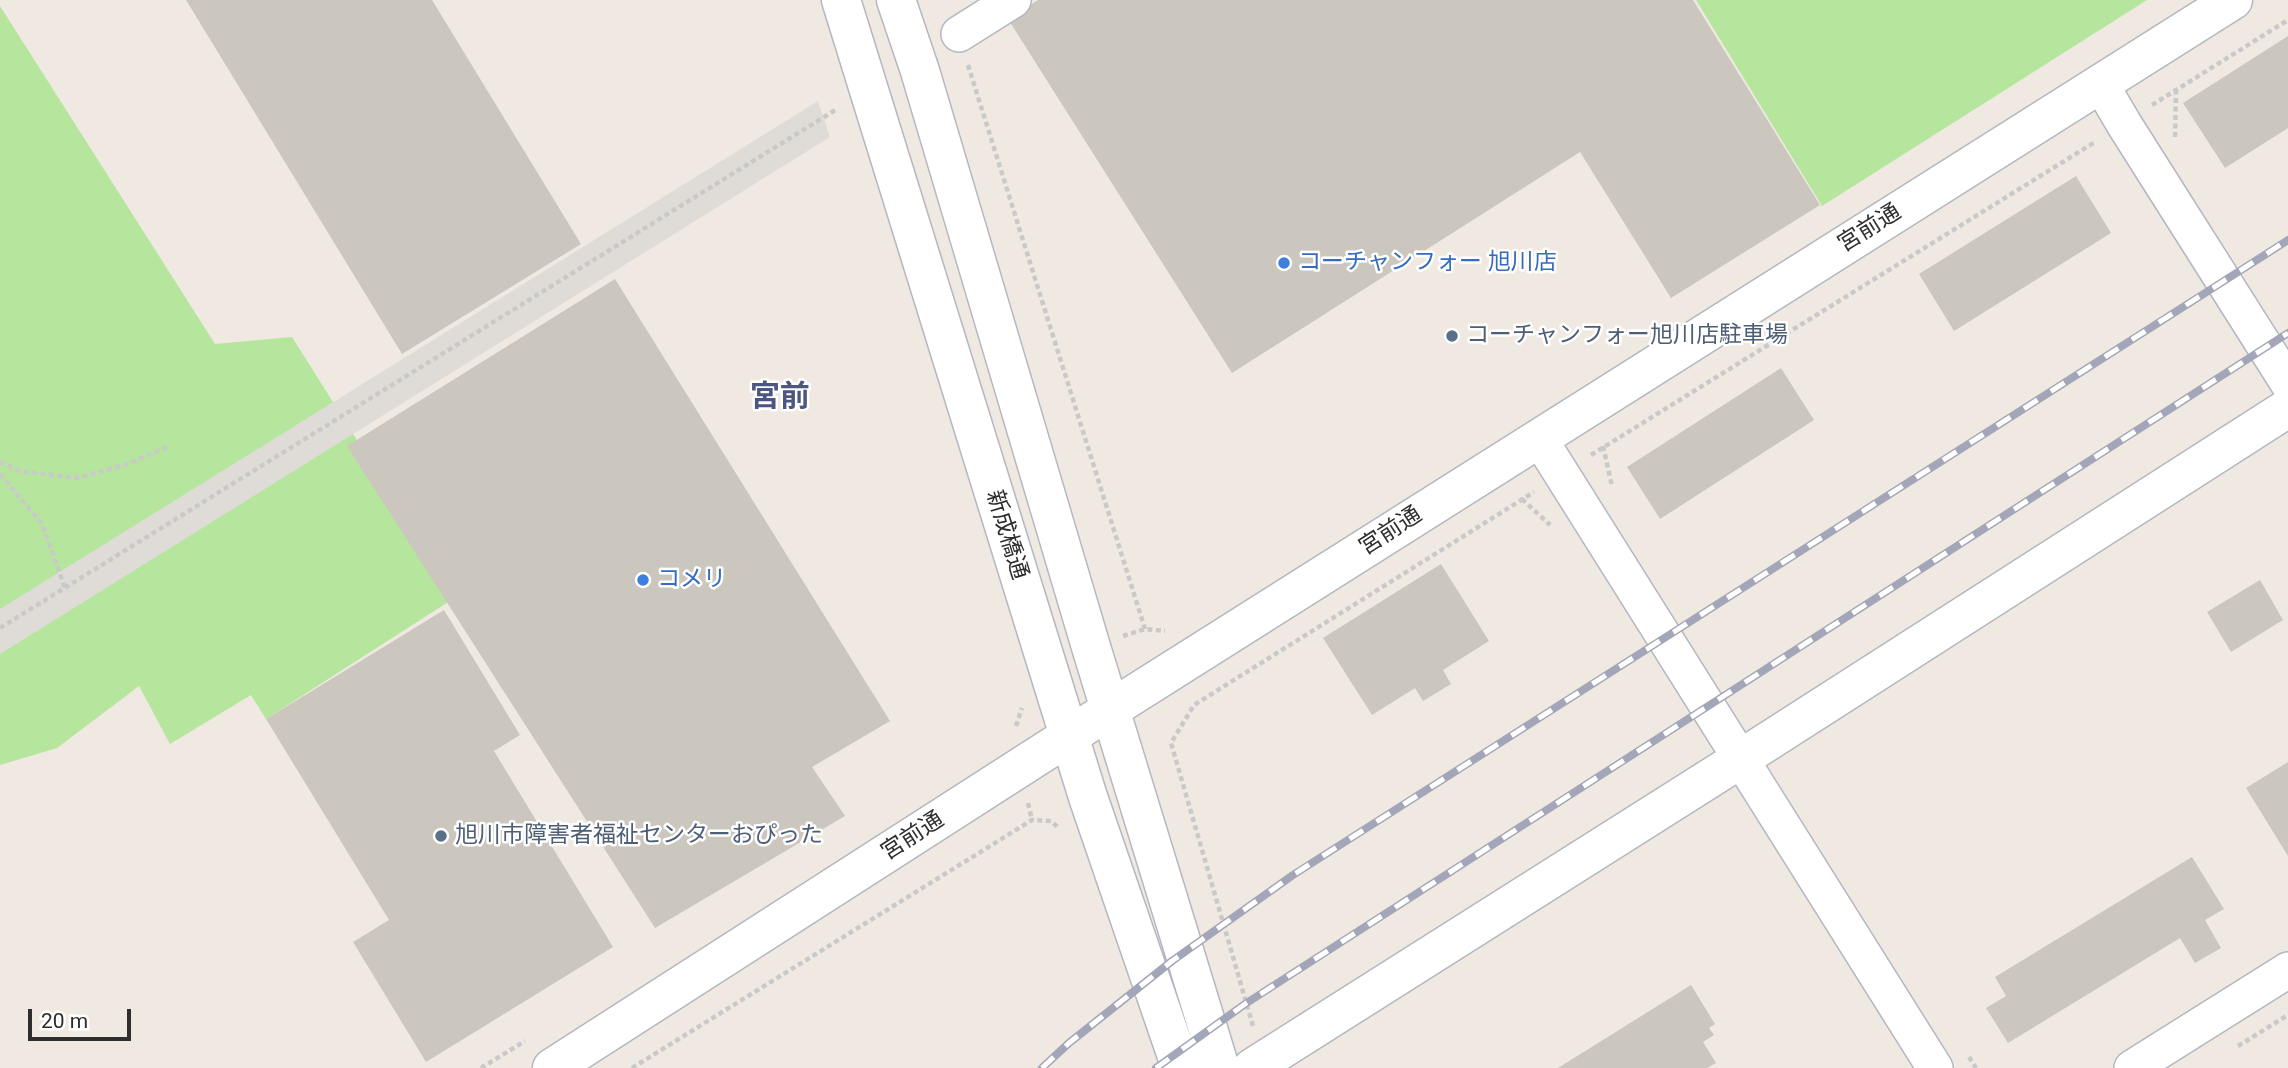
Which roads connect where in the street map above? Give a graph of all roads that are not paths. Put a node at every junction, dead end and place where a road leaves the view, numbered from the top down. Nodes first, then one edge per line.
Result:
1 (841, 0) edge
2 (896, 0) edge
3 (1013, 0) edge
4 (2233, 0) edge
5 (959, 34) road end
6 (2101, 83) junction
7 (2288, 383) edge
8 (2288, 408) edge
9 (1539, 438) junction
10 (1111, 709) junction
11 (1070, 735) junction
12 (1742, 758) junction
13 (2288, 970) edge
14 (1257, 1064) edge
15 (552, 1068) edge
16 (1181, 1068) edge
17 (1220, 1068) edge
18 (1935, 1068) edge
19 (2132, 1068) edge

1 - 11 street, 新成橋通
2 - 10 street
3 - 5 street
4 - 6 street, 宮前通
6 - 7 street
6 - 9 street, 宮前通
8 - 12 street
9 - 10 street, 宮前通
9 - 12 street
10 - 11 street, 宮前通
10 - 17 street
11 - 15 street, 宮前通
11 - 16 street, 新成橋通
12 - 14 street
12 - 18 street
13 - 19 street

